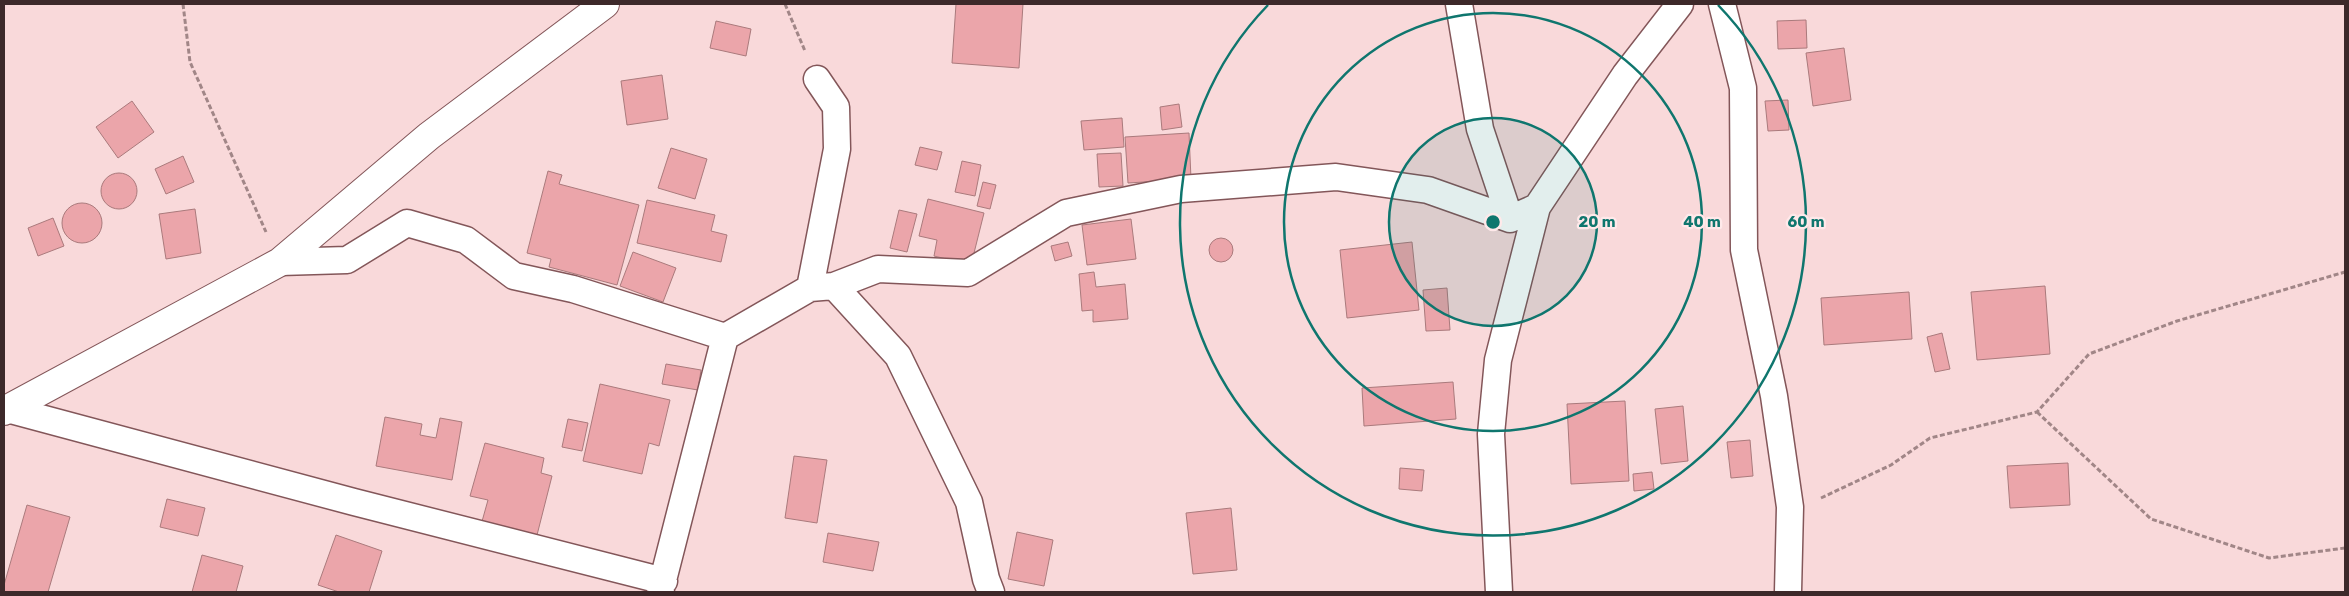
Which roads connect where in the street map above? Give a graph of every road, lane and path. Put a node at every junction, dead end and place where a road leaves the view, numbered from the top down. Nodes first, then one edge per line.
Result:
1 (183, 4) edge
2 (605, 4) edge
3 (784, 4) edge
4 (1459, 4) edge
5 (1680, 4) edge
6 (1722, 4) edge
7 (817, 79) joint
8 (1537, 207) junction
9 (1510, 219) junction
10 (280, 262) junction
11 (2345, 272) edge
12 (822, 287) junction
13 (725, 337) junction
14 (6, 410) edge
15 (2037, 412) junction
16 (1819, 499) dead end
17 (2345, 548) edge
18 (662, 587) edge
19 (991, 592) edge
20 (1499, 592) edge
21 (1788, 592) edge

1 - 10 path
2 - 10 main road
3 - 7 path
4 - 9 street
5 - 8 street
6 - 21 street
7 - 12 street
8 - 9 street
8 - 20 street
9 - 12 street
10 - 13 street
10 - 14 main road
11 - 15 path
12 - 13 street
12 - 19 street
13 - 18 street
14 - 18 street
15 - 16 path
15 - 17 path

